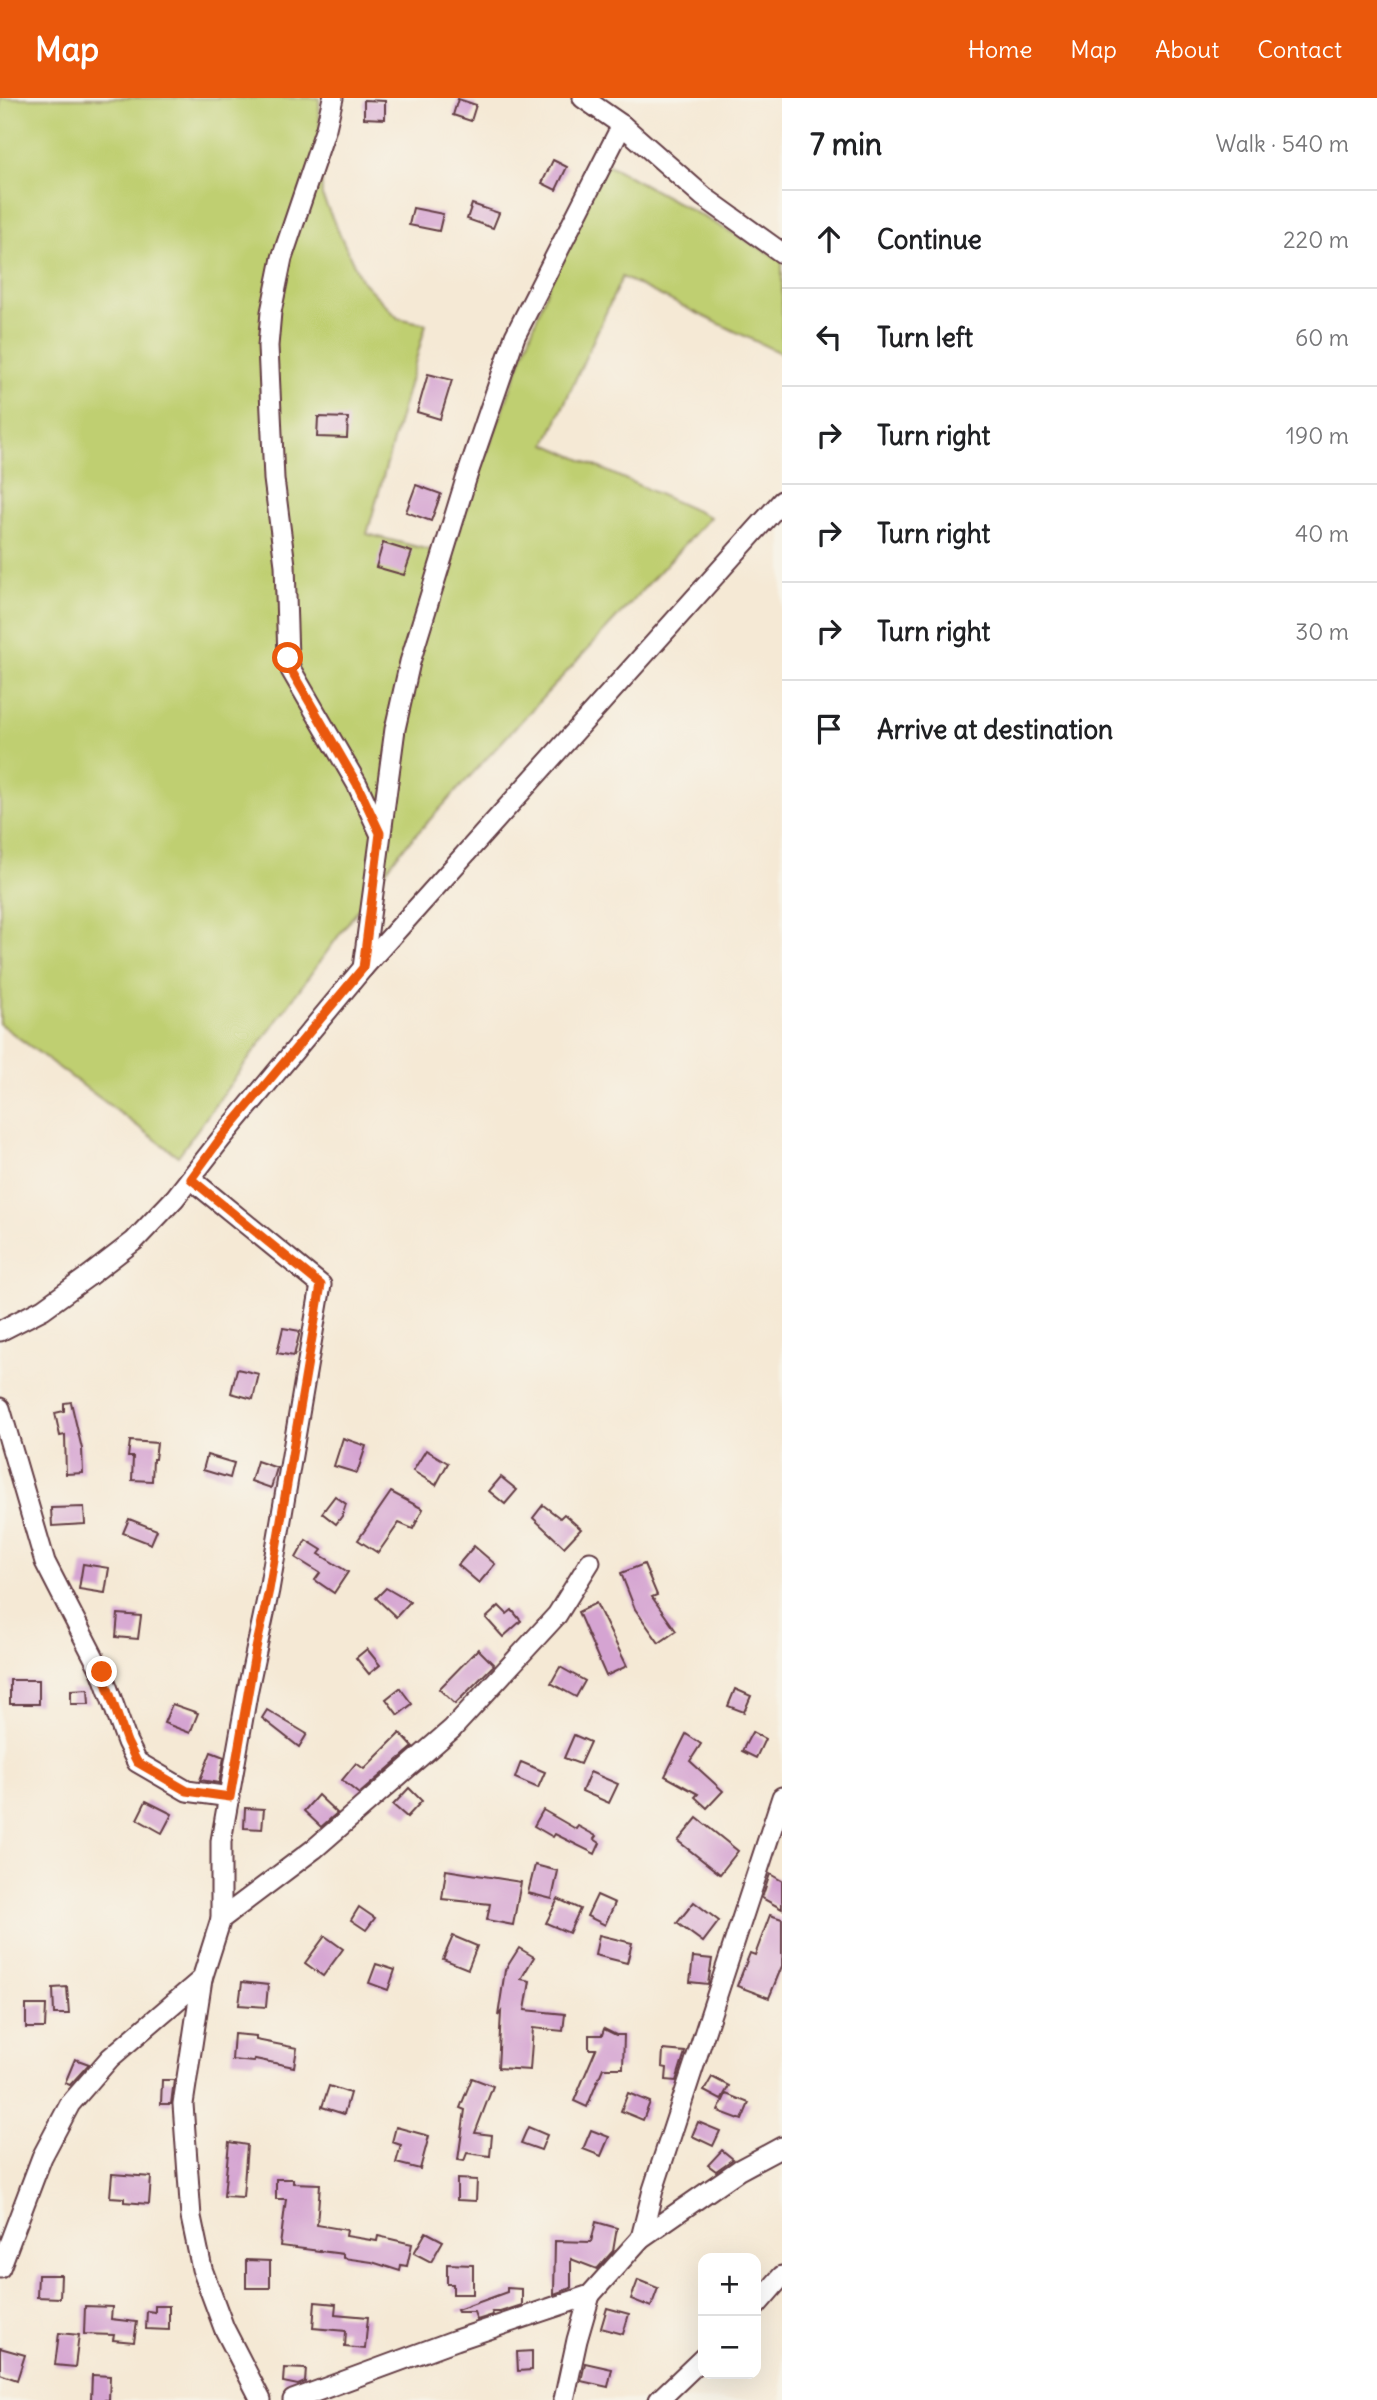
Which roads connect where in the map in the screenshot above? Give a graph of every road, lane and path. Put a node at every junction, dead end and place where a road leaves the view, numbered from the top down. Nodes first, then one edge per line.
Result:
1 (333, 98) edge
2 (583, 98) edge
3 (622, 125) junction
4 (782, 253) edge
5 (782, 501) edge
6 (380, 833) junction
7 (363, 968) junction
8 (191, 1179) junction
9 (0, 1331) edge
10 (0, 1408) edge
11 (590, 1562) dead end
12 (230, 1797) junction
13 (782, 1797) edge
14 (220, 1919) junction
15 (202, 1979) junction
16 (782, 2147) edge
17 (641, 2238) junction
18 (0, 2268) edge
19 (782, 2276) edge
20 (590, 2295) junction
21 (761, 2300) edge
22 (698, 2363) edge
23 (261, 2400) edge
24 (293, 2400) edge
25 (564, 2400) edge
26 (659, 2400) edge

1 - 6 street
2 - 3 street
3 - 4 street
3 - 6 street
5 - 7 street
6 - 7 street
7 - 8 street
8 - 9 street
8 - 12 street
10 - 12 street
11 - 14 street
12 - 14 street
13 - 17 street
14 - 15 street
15 - 18 street
15 - 23 street
16 - 17 street
17 - 20 street
19 - 21 street
20 - 24 street
20 - 25 street
22 - 26 street

